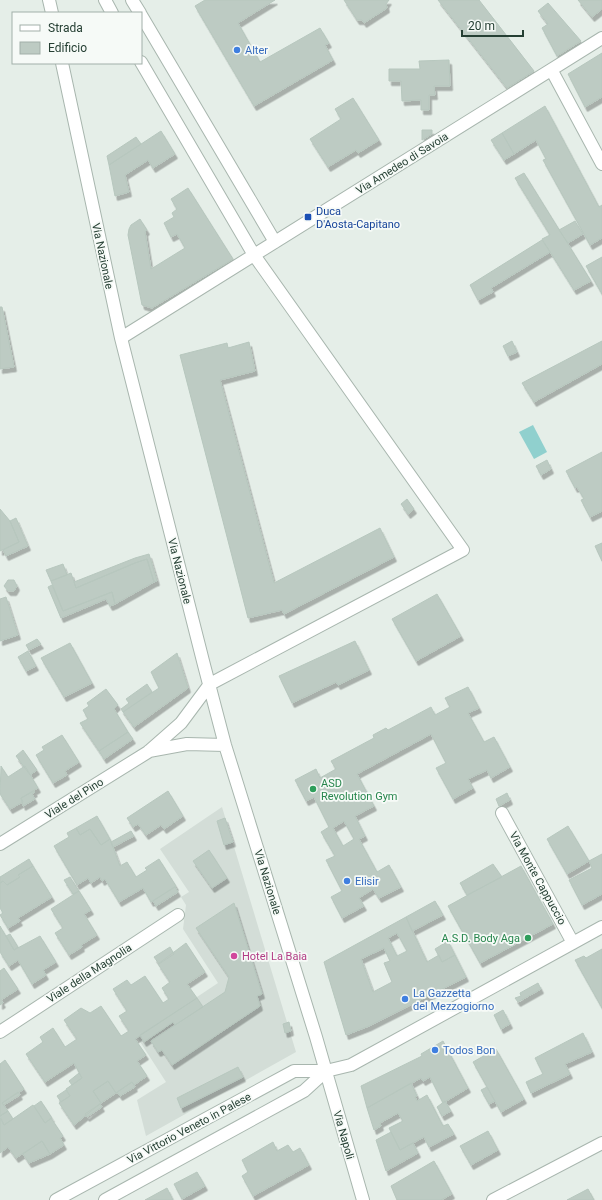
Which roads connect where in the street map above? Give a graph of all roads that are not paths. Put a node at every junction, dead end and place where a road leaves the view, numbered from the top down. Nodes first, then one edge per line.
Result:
1 (49, 0) edge
2 (105, 0) edge
3 (132, 0) edge
4 (52, 12) edge
5 (111, 12) edge
6 (139, 12) edge
7 (142, 17) edge
8 (602, 38) edge
9 (62, 64) edge
10 (142, 64) edge
11 (552, 71) junction
12 (602, 164) edge
13 (275, 242) junction
14 (254, 255) junction
15 (121, 338) junction
16 (210, 684) junction
17 (225, 745) junction
18 (148, 752) junction
19 (502, 813) dead end
20 (0, 844) edge
21 (178, 915) dead end
22 (602, 927) edge
23 (573, 943) junction
24 (0, 1032) edge
25 (326, 1071) junction
26 (602, 1143) edge
27 (56, 1200) edge
28 (105, 1200) edge
29 (363, 1200) edge
30 (493, 1200) edge

1 - 4 street
2 - 5 street
3 - 6 street
7 - 13 street
8 - 11 street, Via Amedeo di Savoia
9 - 15 street, Via Nazionale
10 - 14 street
11 - 12 street
11 - 13 street, Via Amedeo di Savoia
13 - 14 street, Via Amedeo di Savoia
14 - 15 street, Via Amedeo di Savoia
14 - 16 street
15 - 16 street, Via Nazionale
16 - 17 street, Via Nazionale
16 - 18 street, Viale del Pino
17 - 18 street, Viale del Pino
17 - 25 street, Via Nazionale
18 - 20 street, Viale del Pino
19 - 23 street, Via Monte Cappuccio
21 - 24 street, Viale della Magnolia
22 - 23 street, Via Vittorio Veneto in Palese
23 - 25 street, Via Vittorio Veneto in Palese
25 - 27 street, Via Vittorio Veneto in Palese
25 - 28 street, Via Vittorio Veneto in Palese
25 - 29 street, Via Napoli
26 - 30 street

